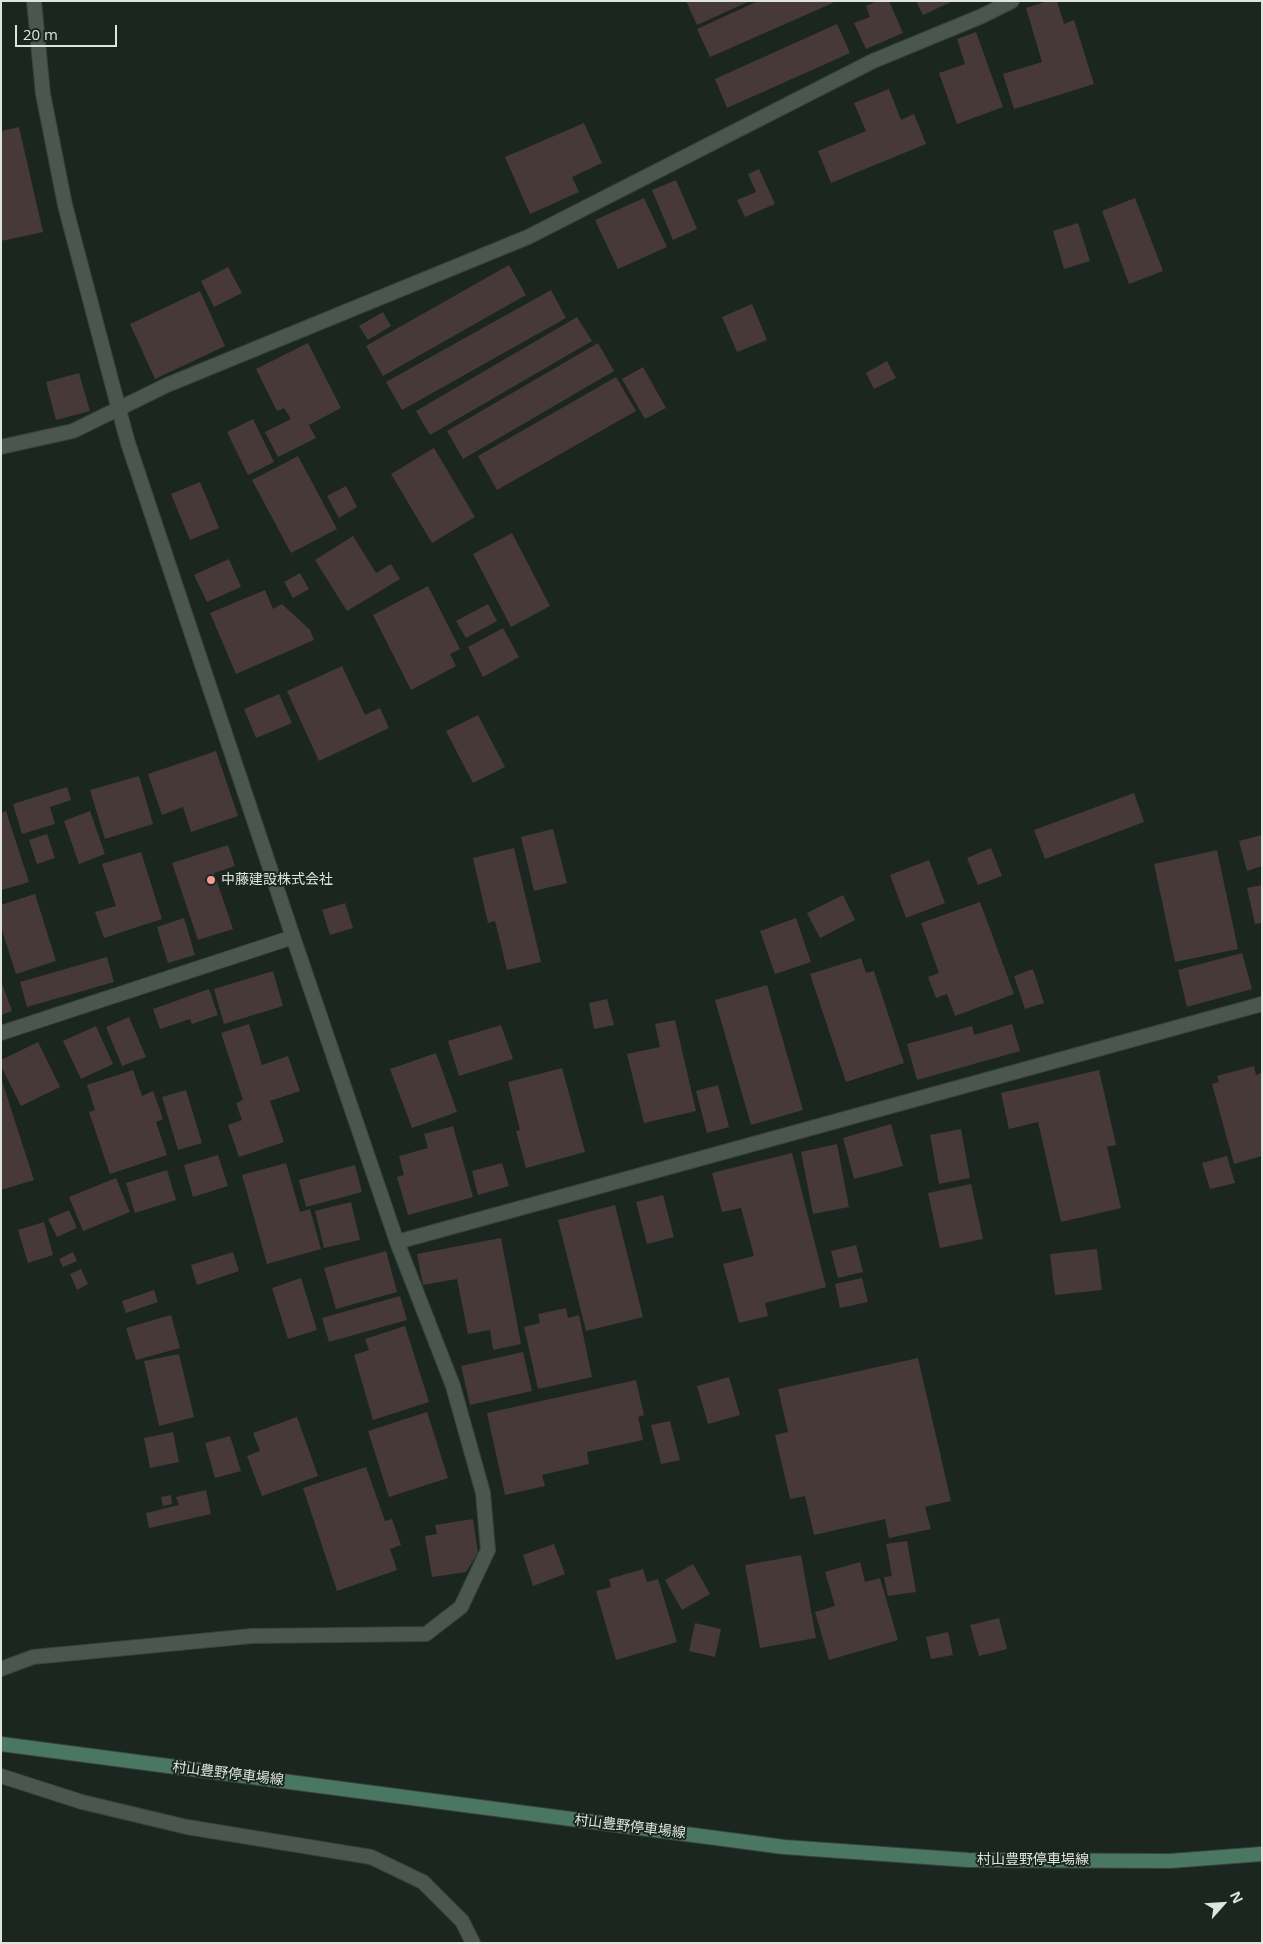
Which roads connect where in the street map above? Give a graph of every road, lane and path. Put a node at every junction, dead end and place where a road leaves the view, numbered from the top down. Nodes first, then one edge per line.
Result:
1 (34, 1) edge
2 (1012, 1) edge
3 (118, 410) junction
4 (1, 447) edge
5 (293, 937) junction
6 (1262, 1004) edge
7 (1, 1033) edge
8 (397, 1242) junction
9 (1, 1669) edge
10 (1, 1744) edge
11 (1, 1776) edge
12 (1262, 1854) edge
13 (473, 1943) edge

1 - 3 street
2 - 3 street
3 - 4 street
3 - 5 street
5 - 7 street
5 - 8 street
6 - 8 street
8 - 9 street
10 - 12 main road, 村山豊野停車場線
11 - 13 street

